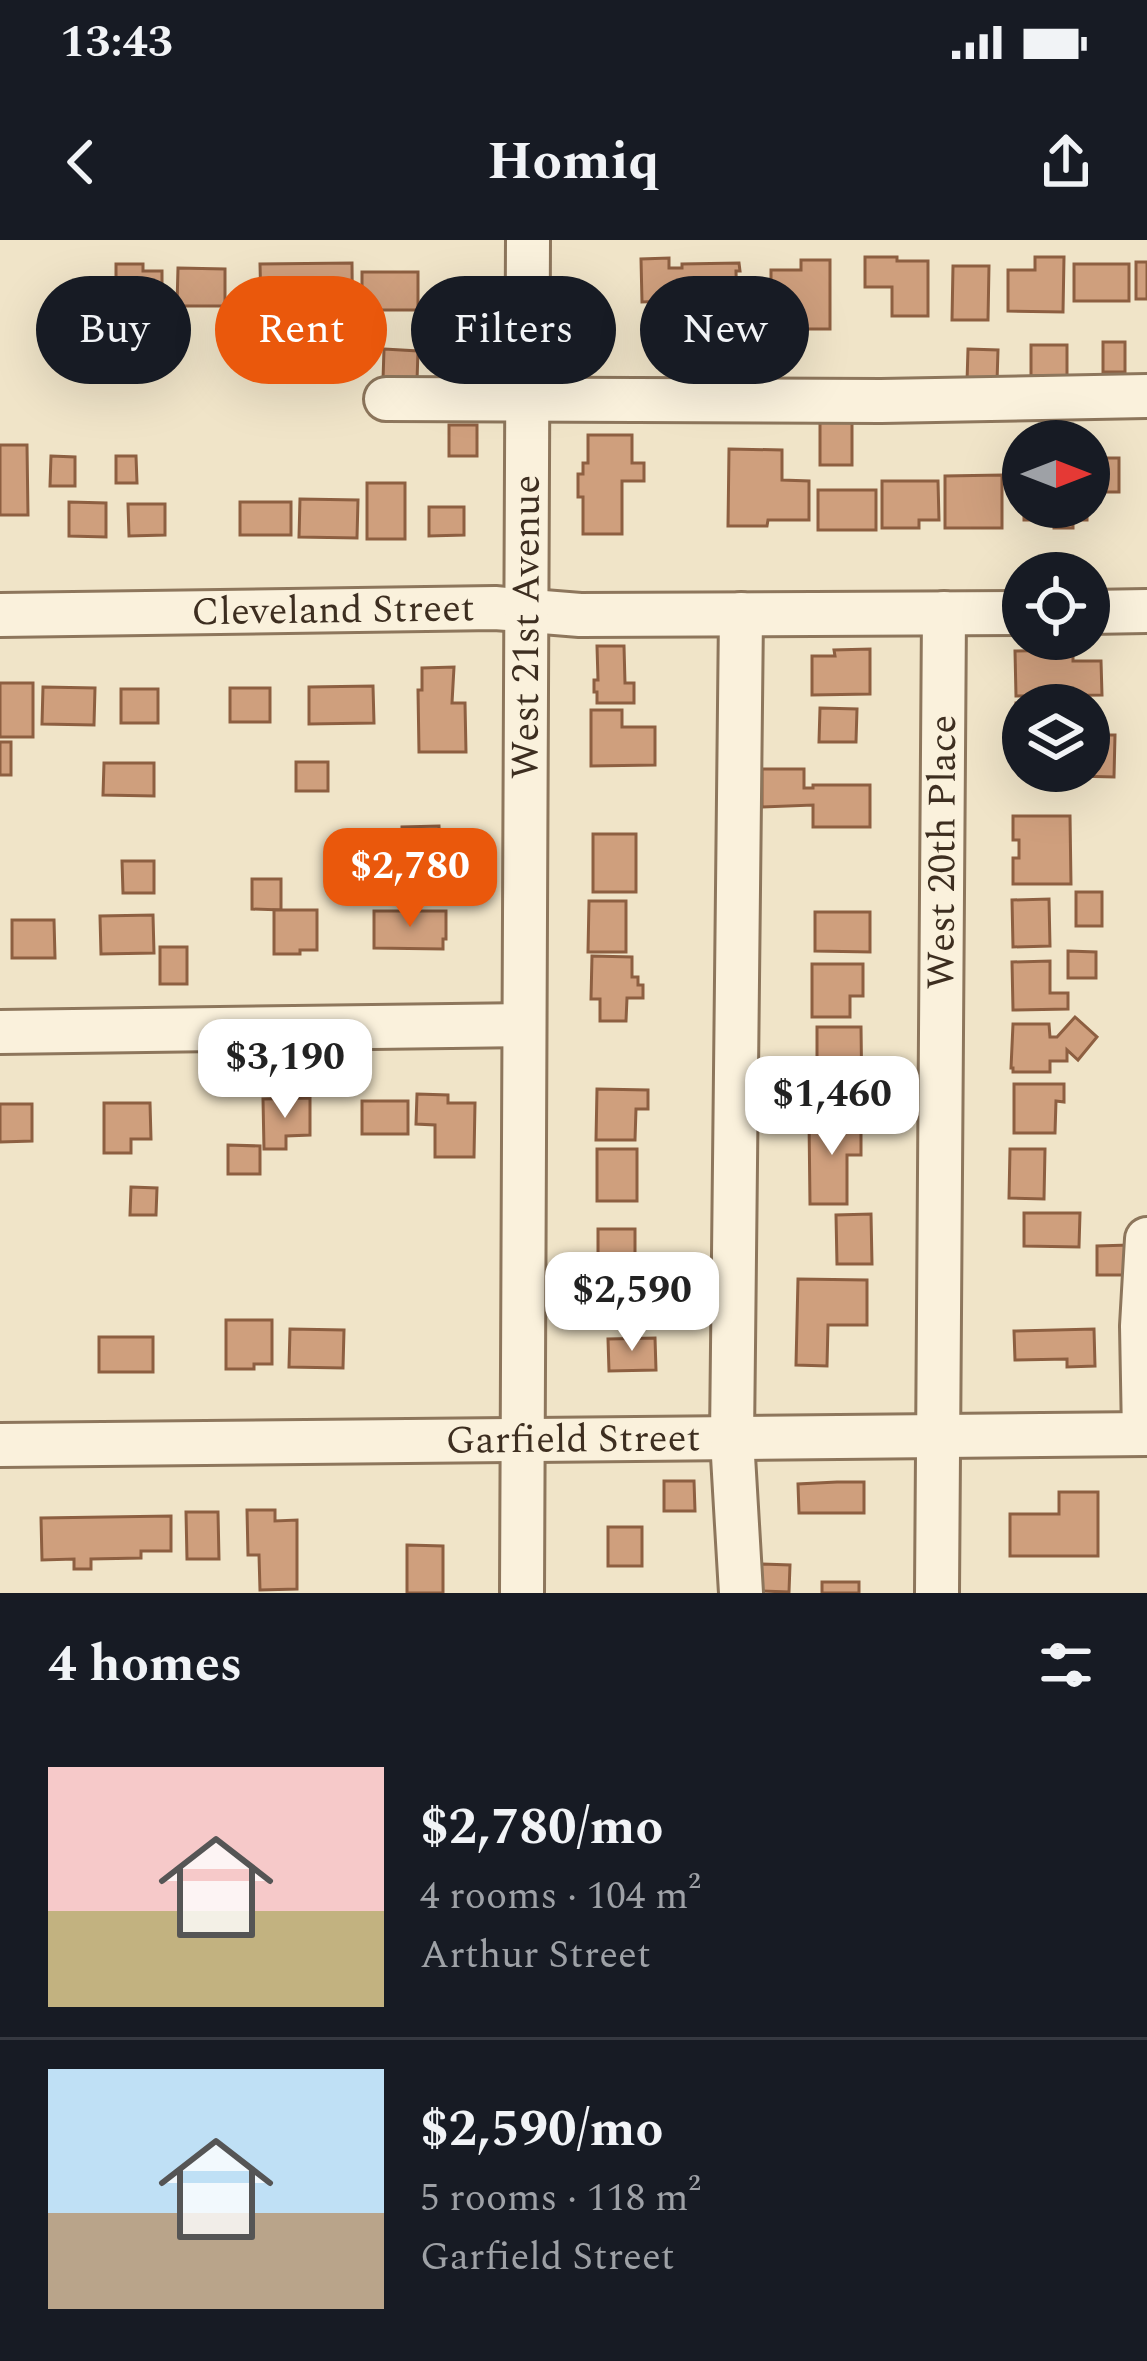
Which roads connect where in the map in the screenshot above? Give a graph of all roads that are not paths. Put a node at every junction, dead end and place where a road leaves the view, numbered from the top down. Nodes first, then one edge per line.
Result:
1 (528, 240) edge
2 (1147, 396) edge
3 (386, 400) dead end
4 (527, 400) junction
5 (526, 611) junction
6 (1147, 611) edge
7 (1110, 612) edge
8 (944, 613) junction
9 (1002, 613) edge
10 (741, 614) junction
11 (0, 615) edge
12 (524, 1025) junction
13 (0, 1032) edge
14 (1147, 1240) edge
15 (1145, 1434) edge
16 (938, 1436) junction
17 (523, 1438) junction
18 (732, 1439) junction
19 (0, 1445) edge
20 (522, 1593) edge
21 (741, 1593) edge
22 (937, 1593) edge

1 - 4 street, West 21st Avenue
2 - 4 street
3 - 4 street
4 - 5 street, West 21st Avenue
5 - 10 street, Cleveland Street
5 - 11 street, Cleveland Street
5 - 12 street, West 21st Avenue
6 - 7 street
8 - 9 street, Cleveland Street
8 - 10 street, Cleveland Street
8 - 16 street, West 20th Place
10 - 18 street
12 - 13 street
12 - 17 street, West 21st Avenue
14 - 15 street
15 - 16 street, Garfield Street
16 - 18 street, Garfield Street
16 - 22 street, West 20th Place
17 - 18 street, Garfield Street
17 - 19 street, Garfield Street
17 - 20 street, West 21st Avenue
18 - 21 street

